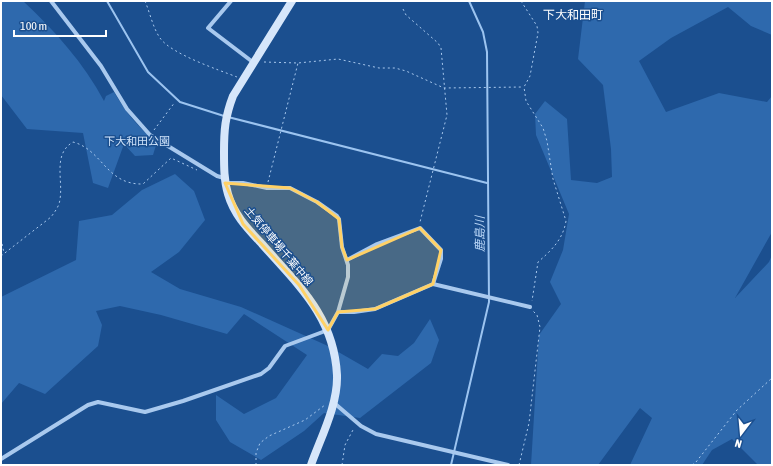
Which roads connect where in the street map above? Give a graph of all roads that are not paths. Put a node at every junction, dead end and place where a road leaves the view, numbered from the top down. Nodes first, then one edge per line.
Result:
1 (51, 1) edge
2 (231, 1) edge
3 (292, 1) edge
4 (255, 61) junction
5 (225, 181) junction
6 (347, 260) junction
7 (433, 284) junction
8 (530, 307) road end
9 (338, 312) junction
10 (328, 330) junction
11 (332, 404) junction
12 (1, 459) edge
13 (312, 465) edge
14 (508, 465) edge

1 - 5 street
2 - 4 street
3 - 4 main road, 土気停車場千葉中線
4 - 5 main road, 土気停車場千葉中線
5 - 6 street
5 - 10 main road, 土気停車場千葉中線
6 - 7 street
6 - 9 street
7 - 8 street
7 - 9 street
9 - 10 street
10 - 11 main road, 土気停車場千葉中線
10 - 12 street
11 - 13 main road, 土気停車場千葉中線
11 - 14 street

